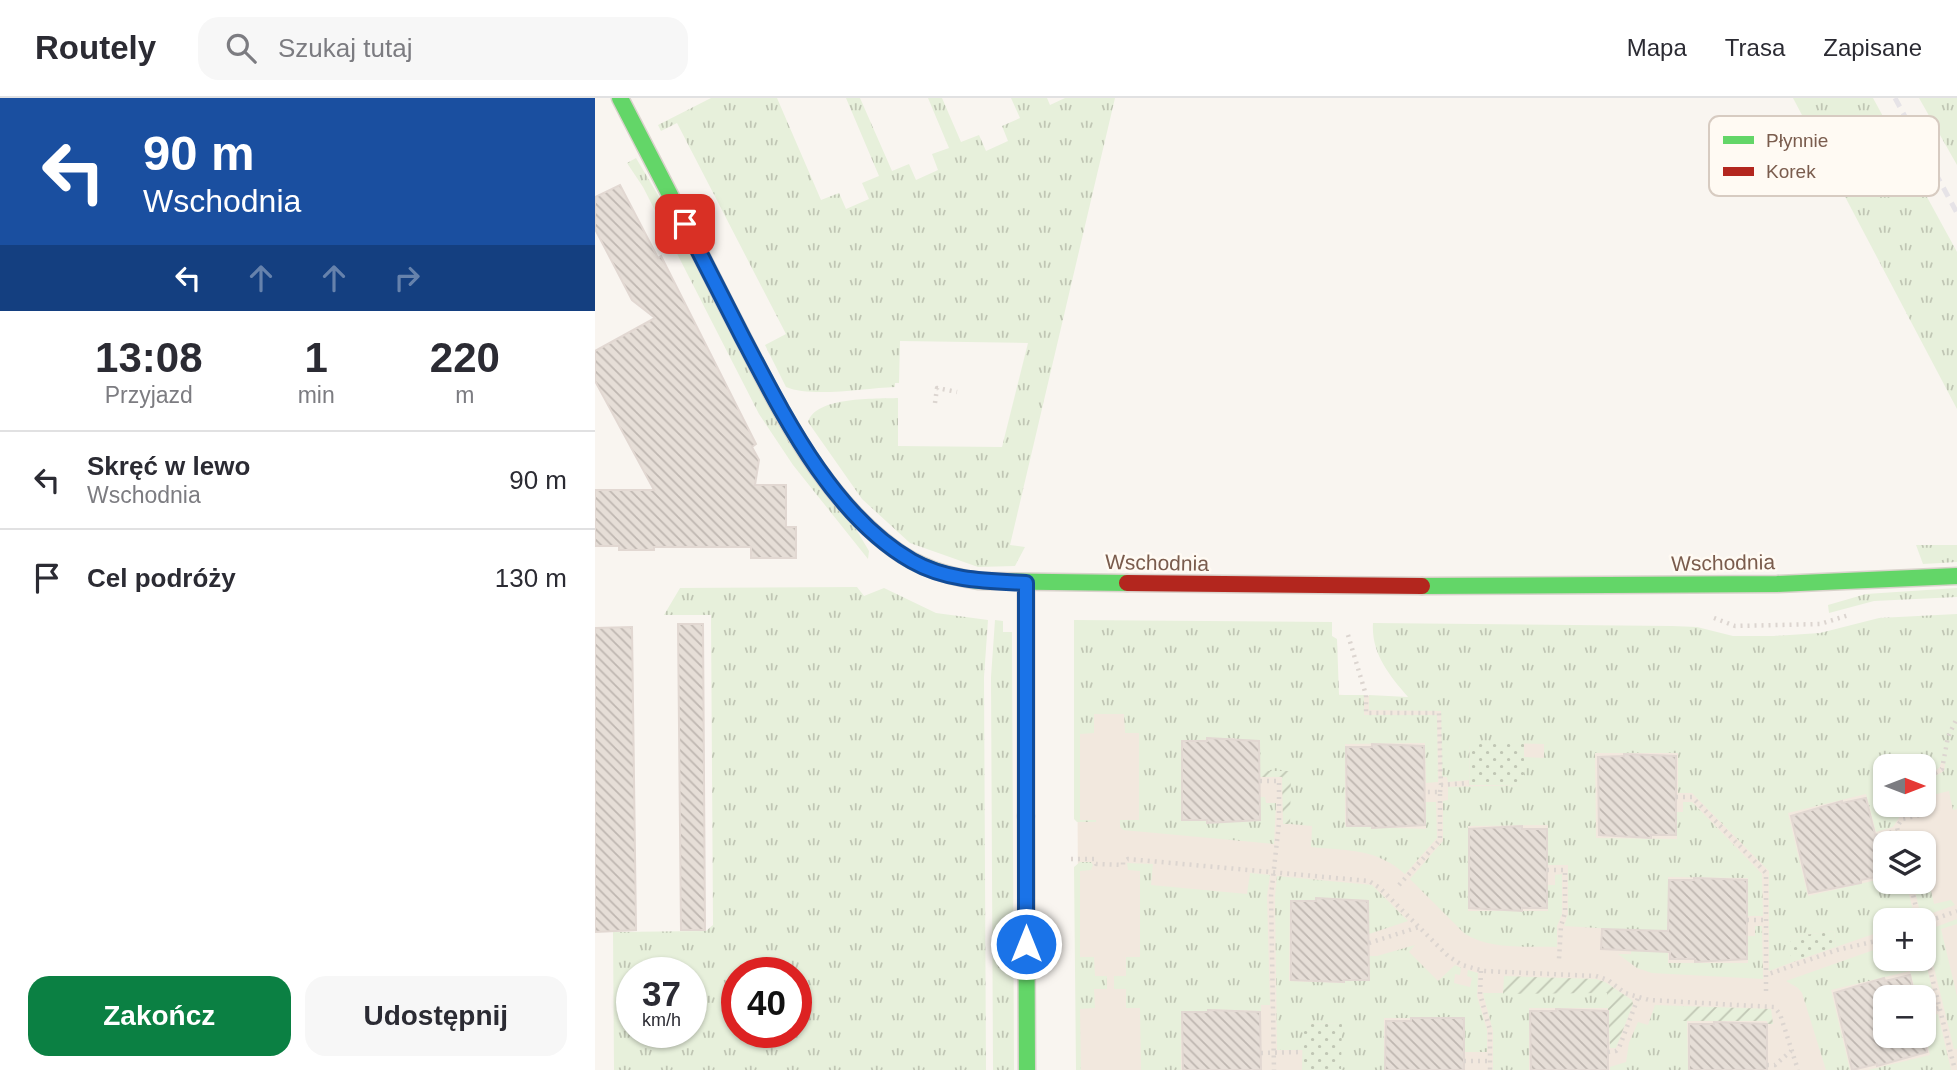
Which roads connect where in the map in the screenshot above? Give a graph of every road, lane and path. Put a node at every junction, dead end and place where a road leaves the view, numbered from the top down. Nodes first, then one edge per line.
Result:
1 (620, 98) edge
2 (957, 392) dead end
3 (935, 403) dead end
4 (1957, 576) edge
5 (1026, 583) junction
6 (1861, 612) dead end
7 (1735, 626) dead end
8 (1348, 635) dead end
9 (1957, 718) edge
10 (1936, 772) edge
11 (1260, 781) dead end
12 (1469, 783) dead end
13 (1441, 785) junction
14 (1424, 792) dead end
15 (1440, 792) junction
16 (1676, 797) dead end
17 (1911, 817) edge
18 (1898, 831) edge
19 (1071, 859) dead end
20 (1547, 870) dead end
21 (1274, 872) junction
22 (1399, 885) dead end
23 (1957, 911) edge
24 (1936, 917) edge
25 (1747, 920) dead end
26 (1766, 920) junction
27 (1419, 927) junction
28 (1873, 942) edge
29 (1369, 943) dead end
30 (1559, 960) dead end
31 (1481, 971) junction
32 (1931, 971) edge
33 (1766, 975) junction
34 (1766, 991) dead end
35 (1638, 998) junction
36 (1940, 1008) junction
37 (1936, 1009) edge
38 (1791, 1051) junction
39 (1303, 1052) dead end
40 (1608, 1052) dead end
41 (1957, 1052) edge
42 (1261, 1053) dead end
43 (1274, 1053) junction
44 (1951, 1053) junction
45 (1464, 1061) dead end
46 (1490, 1061) junction
47 (1767, 1065) dead end
48 (1027, 1070) edge
49 (1274, 1070) edge
50 (1490, 1070) edge
51 (1798, 1070) edge
52 (1955, 1070) edge

1 - 5 street, Wschodnia
2 - 3 path
4 - 5 street, Wschodnia
5 - 48 street
6 - 7 path
8 - 13 path
9 - 10 path
11 - 21 path
12 - 13 path
13 - 15 path
14 - 15 path
15 - 22 path
16 - 26 path
17 - 18 path
19 - 21 path
20 - 30 path
21 - 27 path
21 - 43 path
23 - 24 path
25 - 26 path
26 - 33 path
27 - 29 path
27 - 31 path
28 - 33 path
31 - 35 path
31 - 46 path
32 - 36 path
33 - 34 path
35 - 38 path
35 - 40 path
36 - 37 path
36 - 44 path
38 - 47 path
38 - 51 path
39 - 43 path
41 - 44 path
42 - 43 path
43 - 49 path
44 - 52 path
45 - 46 path
46 - 50 path

